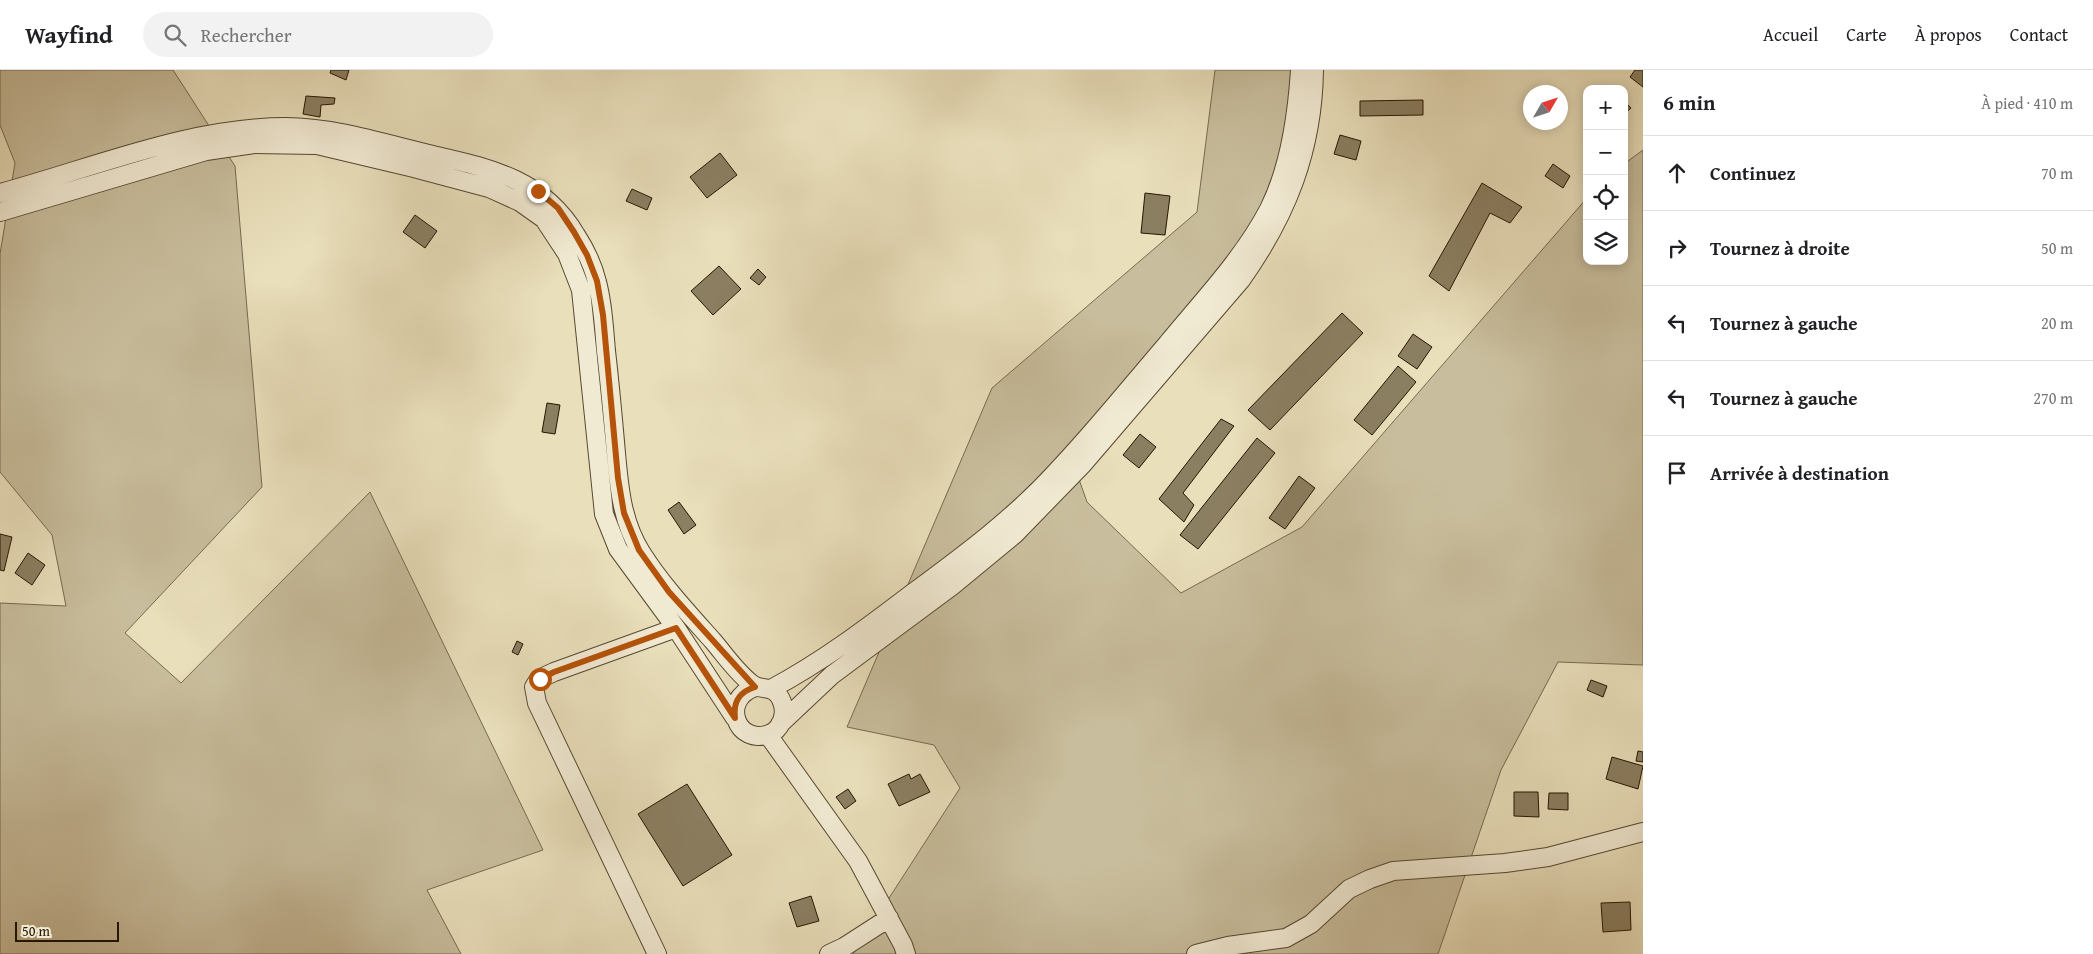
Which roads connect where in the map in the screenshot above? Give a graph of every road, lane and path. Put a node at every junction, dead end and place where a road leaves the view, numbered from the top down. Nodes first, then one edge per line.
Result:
1 (1300, 70) edge
2 (1314, 70) edge
3 (0, 193) edge
4 (0, 212) edge
5 (676, 628) junction
6 (763, 688) junction
7 (735, 718) junction
8 (774, 729) junction
9 (1643, 832) edge
10 (889, 918) junction
11 (657, 954) edge
12 (830, 954) edge
13 (906, 954) edge
14 (1196, 954) edge

1 - 6 street
2 - 8 street
3 - 6 street
4 - 5 street
5 - 7 street
5 - 11 street
6 - 7 street
6 - 8 street
7 - 8 street
8 - 10 street
9 - 14 street
10 - 12 street
10 - 13 street

